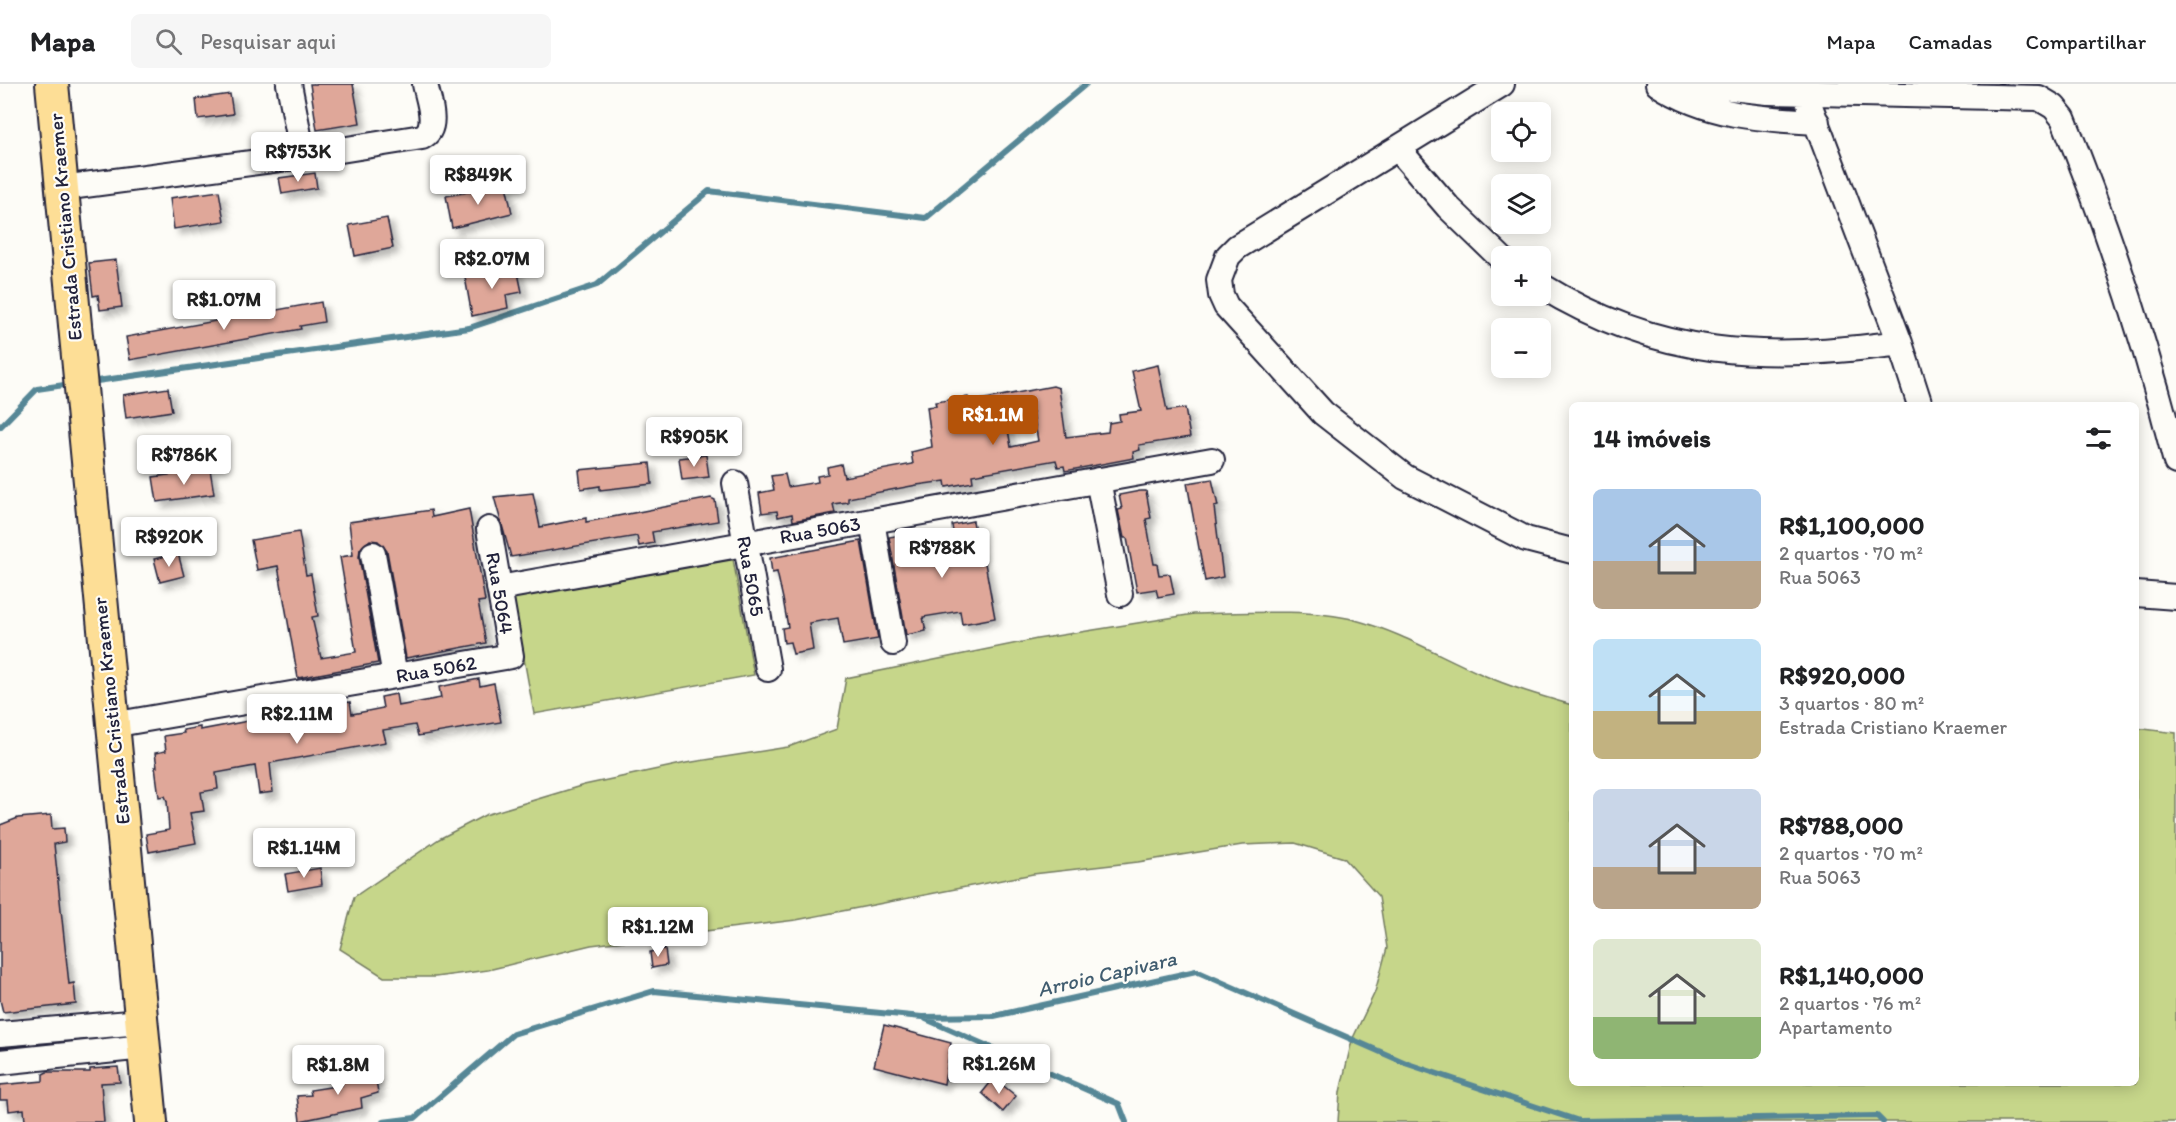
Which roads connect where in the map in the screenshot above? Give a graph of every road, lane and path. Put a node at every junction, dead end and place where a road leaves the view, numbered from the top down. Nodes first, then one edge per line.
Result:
1 (52, 84) edge
2 (289, 84) edge
3 (425, 84) edge
4 (1502, 84) edge
5 (1658, 84) edge
6 (1694, 84) edge
7 (1805, 93) junction
8 (1817, 122) junction
9 (1400, 150) junction
10 (303, 156) junction
11 (62, 188) junction
12 (1491, 248) edge
13 (1551, 291) edge
14 (1900, 343) junction
15 (1919, 402) edge
16 (1212, 460) dead end
17 (2176, 462) edge
18 (1098, 480) junction
19 (735, 483) dead end
20 (872, 521) junction
21 (489, 529) dead end
22 (746, 544) junction
23 (1569, 550) edge
24 (373, 554) dead end
25 (499, 588) junction
26 (1120, 594) dead end
27 (2139, 594) edge
28 (2176, 597) edge
29 (893, 643) dead end
30 (511, 656) joint
31 (768, 669) dead end
32 (395, 676) junction
33 (112, 725) junction
34 (142, 1034) junction
35 (0, 1035) edge
36 (0, 1062) edge
37 (151, 1122) edge

1 - 11 main road, Estrada Cristiano Kraemer
2 - 10 street
3 - 10 street
4 - 9 street
5 - 8 street
6 - 7 street
7 - 8 street
7 - 17 street
8 - 14 street
9 - 12 street
9 - 23 street
10 - 11 street
11 - 33 main road, Estrada Cristiano Kraemer
13 - 14 street
14 - 15 street
16 - 18 street, Rua 5063
18 - 20 street, Rua 5063
18 - 26 street
19 - 22 street, Rua 5065
20 - 22 street, Rua 5063
20 - 29 street
21 - 25 street, Rua 5064
22 - 25 street, Rua 5063
22 - 31 street, Rua 5065
24 - 32 street
25 - 30 street, Rua 5064
27 - 28 street
30 - 32 street, Rua 5062
32 - 33 street, Rua 5062
33 - 34 main road, Estrada Cristiano Kraemer
34 - 35 street
34 - 36 street
34 - 37 main road, Estrada Cristiano Kraemer

